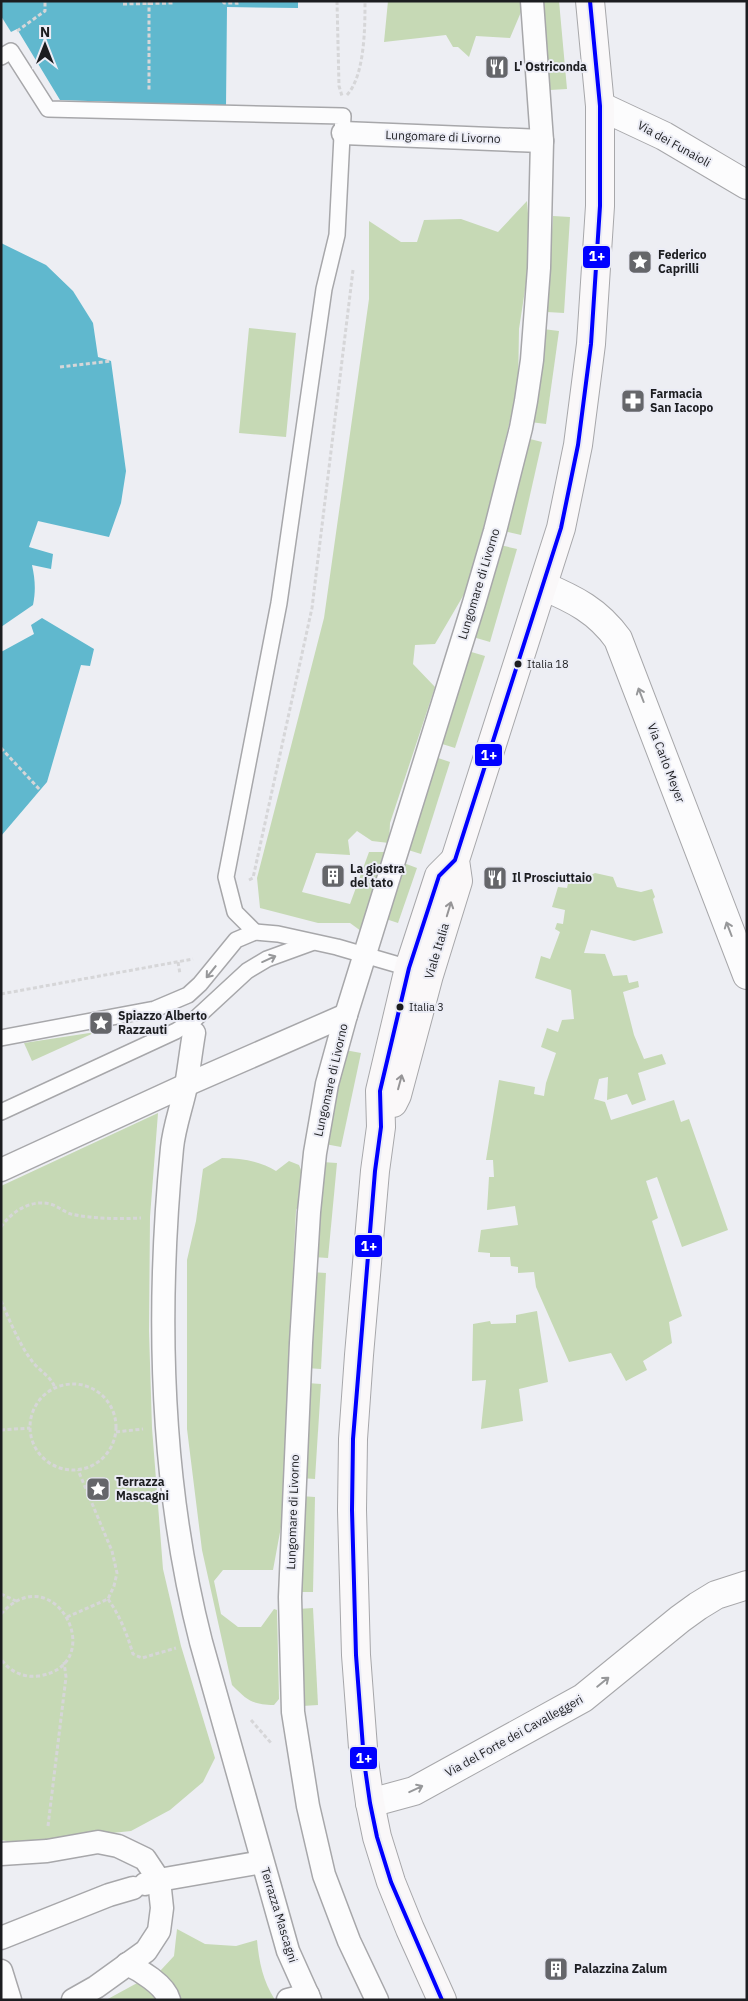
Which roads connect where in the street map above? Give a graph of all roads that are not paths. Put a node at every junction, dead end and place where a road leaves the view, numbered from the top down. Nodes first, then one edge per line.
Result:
1 (532, 1) edge
2 (590, 1) edge
3 (1, 57) edge
4 (600, 106) junction
5 (343, 132) junction
6 (542, 141) junction
7 (747, 185) edge
8 (544, 586) junction
9 (455, 860) junction
10 (255, 932) junction
11 (236, 940) junction
12 (311, 943) junction
13 (363, 955) junction
14 (409, 968) junction
15 (247, 971) junction
16 (747, 975) edge
17 (346, 1015) junction
18 (185, 1032) junction
19 (2, 1038) edge
20 (186, 1085) junction
21 (1, 1112) edge
22 (381, 1127) junction
23 (1, 1170) edge
24 (747, 1585) edge
25 (370, 1803) junction
26 (1, 1854) edge
27 (262, 1862) junction
28 (159, 1880) junction
29 (1, 1938) edge
30 (127, 1964) junction
31 (1, 1971) edge
32 (97, 1993) edge
33 (302, 1998) edge
34 (10, 2000) edge
35 (73, 2000) edge
36 (169, 2000) edge
37 (377, 2000) edge
38 (442, 2000) edge

1 - 6 street, Lungomare di Livorno
2 - 4 main road, Viale Italia
3 - 5 lane
4 - 7 street, Via dei Funaioli
4 - 8 main road, Viale Italia
5 - 6 street, Lungomare di Livorno
5 - 10 lane
6 - 13 street, Lungomare di Livorno
8 - 9 main road, Viale Italia
16 -> 8 street, Via Carlo Meyer
9 - 14 main road, Viale Italia
22 -> 9 main road, Viale Italia
10 - 11 lane
10 - 12 lane
11 - 15 lane
11 -> 19 lane
12 - 13 lane
15 -> 12 lane
13 - 14 lane
13 - 17 street, Lungomare di Livorno
14 - 22 main road, Viale Italia
15 - 18 lane
17 - 20 street, Lungomare di Livorno
17 - 37 street, Lungomare di Livorno
18 - 20 street, Terrazza Mascagni
18 - 21 lane
20 - 23 street
20 - 27 street, Terrazza Mascagni
22 - 25 main road, Viale Italia
25 -> 24 street, Via del Forte dei Cavalleggeri
25 - 38 main road, Viale Italia
26 - 28 street
27 - 28 street, Terrazza Mascagni
27 - 33 street, Terrazza Mascagni
28 - 29 street, Terrazza Mascagni
28 - 30 street
30 - 32 street
30 - 36 street
31 - 34 street
32 - 35 street

